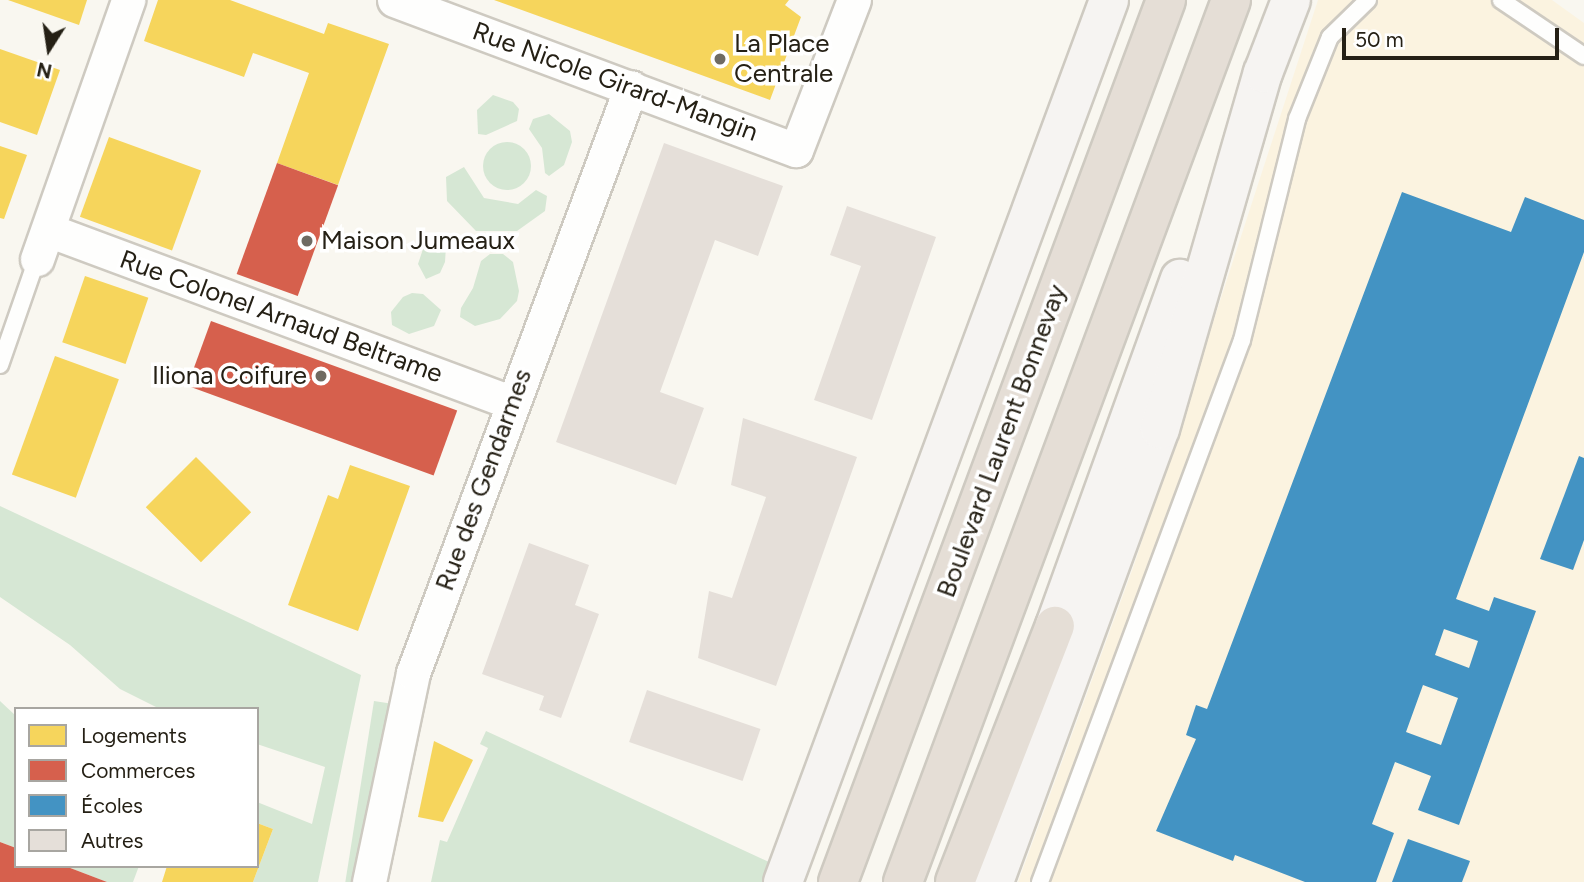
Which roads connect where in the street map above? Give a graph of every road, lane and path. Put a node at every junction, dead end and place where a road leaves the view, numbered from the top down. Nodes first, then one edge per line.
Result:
1 (128, 0) edge
2 (394, 0) edge
3 (854, 0) edge
4 (1109, 0) edge
5 (1166, 0) edge
6 (1231, 0) edge
7 (1291, 0) edge
8 (1368, 0) edge
9 (1501, 0) edge
10 (1584, 57) edge
11 (1264, 73) junction
12 (631, 87) junction
13 (43, 244) junction
14 (0, 365) edge
15 (513, 403) junction
16 (1055, 626) joint
17 (369, 882) edge
18 (783, 882) edge
19 (838, 882) edge
20 (903, 882) edge
21 (955, 882) edge
22 (994, 882) edge
23 (1040, 882) edge

1 - 13 street
2 - 12 street, Rue Nicole Girard-Mangin
3 - 12 street, Rue Nicole Girard-Mangin
4 - 18 main road
5 - 19 highway, Boulevard Laurent Bonnevay
6 - 20 highway
7 - 11 main road
8 - 23 lane
9 - 10 lane
11 - 16 main road
11 - 22 main road
12 - 15 street, Rue des Gendarmes
13 - 14 lane
13 - 15 street, Rue Colonel Arnaud Beltrame
15 - 17 street, Rue des Gendarmes
16 - 21 highway

